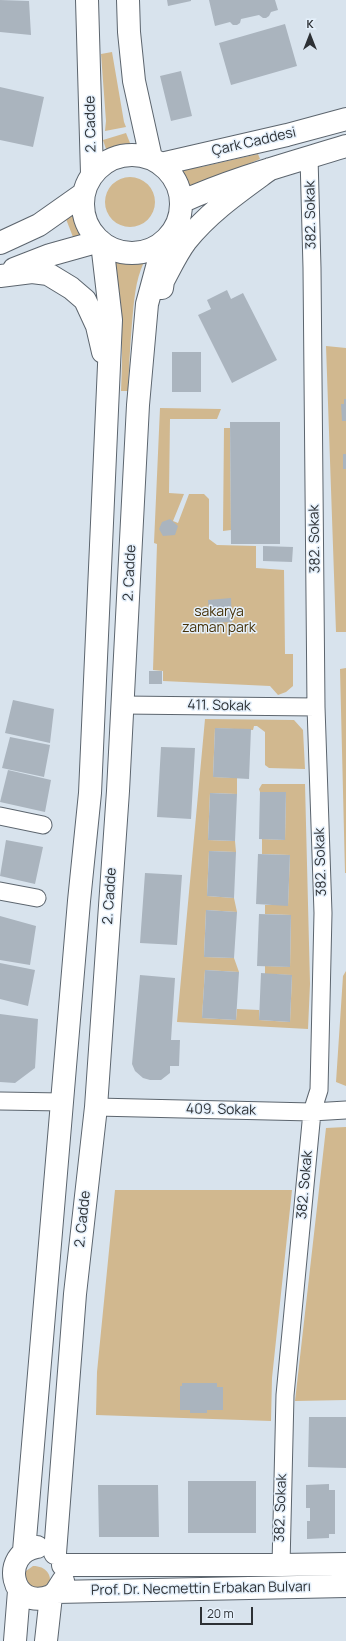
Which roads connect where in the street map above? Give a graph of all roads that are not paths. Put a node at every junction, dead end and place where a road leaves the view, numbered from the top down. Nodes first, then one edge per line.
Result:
1 (87, 0) edge
2 (128, 0) edge
3 (346, 119) edge
4 (346, 146) edge
5 (309, 157) junction
6 (156, 161) junction
7 (270, 169) junction
8 (92, 174) junction
9 (83, 194) junction
10 (181, 202) junction
11 (164, 241) junction
12 (101, 242) junction
13 (0, 243) edge
14 (0, 275) edge
15 (108, 371) junction
16 (138, 405) junction
17 (122, 705) junction
18 (316, 707) junction
19 (0, 816) edge
20 (43, 825) dead end
21 (0, 891) edge
22 (37, 898) dead end
23 (0, 1101) edge
24 (62, 1102) junction
25 (96, 1107) junction
26 (346, 1110) edge
27 (312, 1112) junction
28 (24, 1551) junction
29 (59, 1559) junction
30 (346, 1564) edge
31 (281, 1565) junction
32 (6, 1570) edge
33 (346, 1586) edge
34 (19, 1591) junction
35 (54, 1594) junction
36 (15, 1641) edge
37 (46, 1641) edge

1 - 8 main road, 2. Cadde
2 - 6 main road
3 - 6 main road, Çark Caddesi
4 - 5 main road, Çark Caddesi
5 - 7 main road, Çark Caddesi
5 - 18 street, 382. Sokak
6 - 8 main road
6 - 10 main road
7 - 10 main road, Çark Caddesi
7 - 16 main road
8 - 9 main road
9 - 12 main road
9 - 13 main road
10 - 11 main road
11 - 12 main road
11 - 16 main road, 2. Cadde
12 - 14 main road
12 - 15 main road, 2. Cadde
14 - 15 main road
15 - 24 main road, 2. Cadde
16 - 17 main road, 2. Cadde
17 - 18 street, 411. Sokak
17 - 25 main road, 2. Cadde
18 - 27 street, 382. Sokak
19 - 20 street
21 - 22 street
23 - 24 street
24 - 28 main road, 2. Cadde
25 - 27 street, 409. Sokak
25 - 29 main road, 2. Cadde
26 - 27 street, 409. Sokak
27 - 31 street, 382. Sokak
28 - 29 main road
28 - 32 main road
29 - 31 main road, Prof. Dr. Necmettin Erbakan Bulvarı
29 - 35 main road, 2. Cadde
30 - 31 main road, Prof. Dr. Necmettin Erbakan Bulvarı
32 - 34 main road
33 - 35 main road, Prof. Dr. Necmettin Erbakan Bulvarı
34 - 35 main road
34 - 36 main road
35 - 37 main road, 2. Cadde

